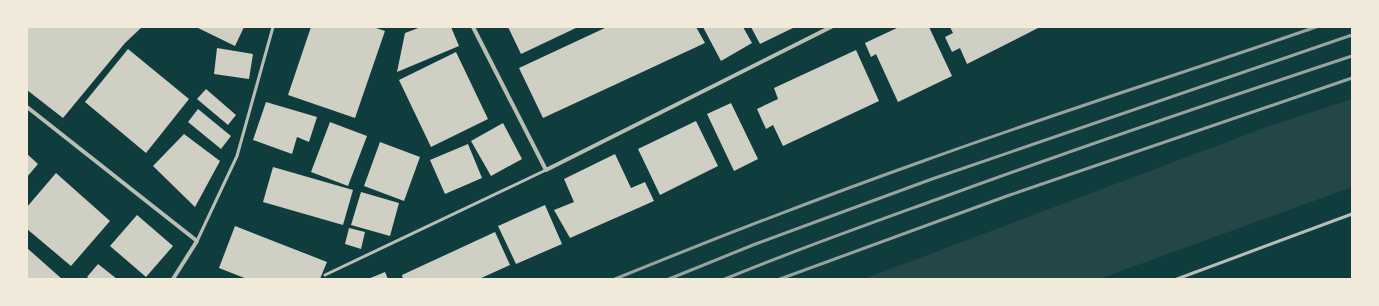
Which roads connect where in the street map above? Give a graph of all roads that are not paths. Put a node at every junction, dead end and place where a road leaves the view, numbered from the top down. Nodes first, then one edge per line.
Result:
1 (273, 27) edge
2 (473, 27) edge
3 (831, 27) edge
4 (27, 107) edge
5 (546, 170) junction
6 (1352, 214) edge
7 (197, 241) junction
8 (325, 275) dead end
9 (173, 279) edge
10 (1177, 279) edge

1 - 7 lane
2 - 5 street
3 - 5 street
4 - 7 street
5 - 8 lane
6 - 10 lane
7 - 9 street

